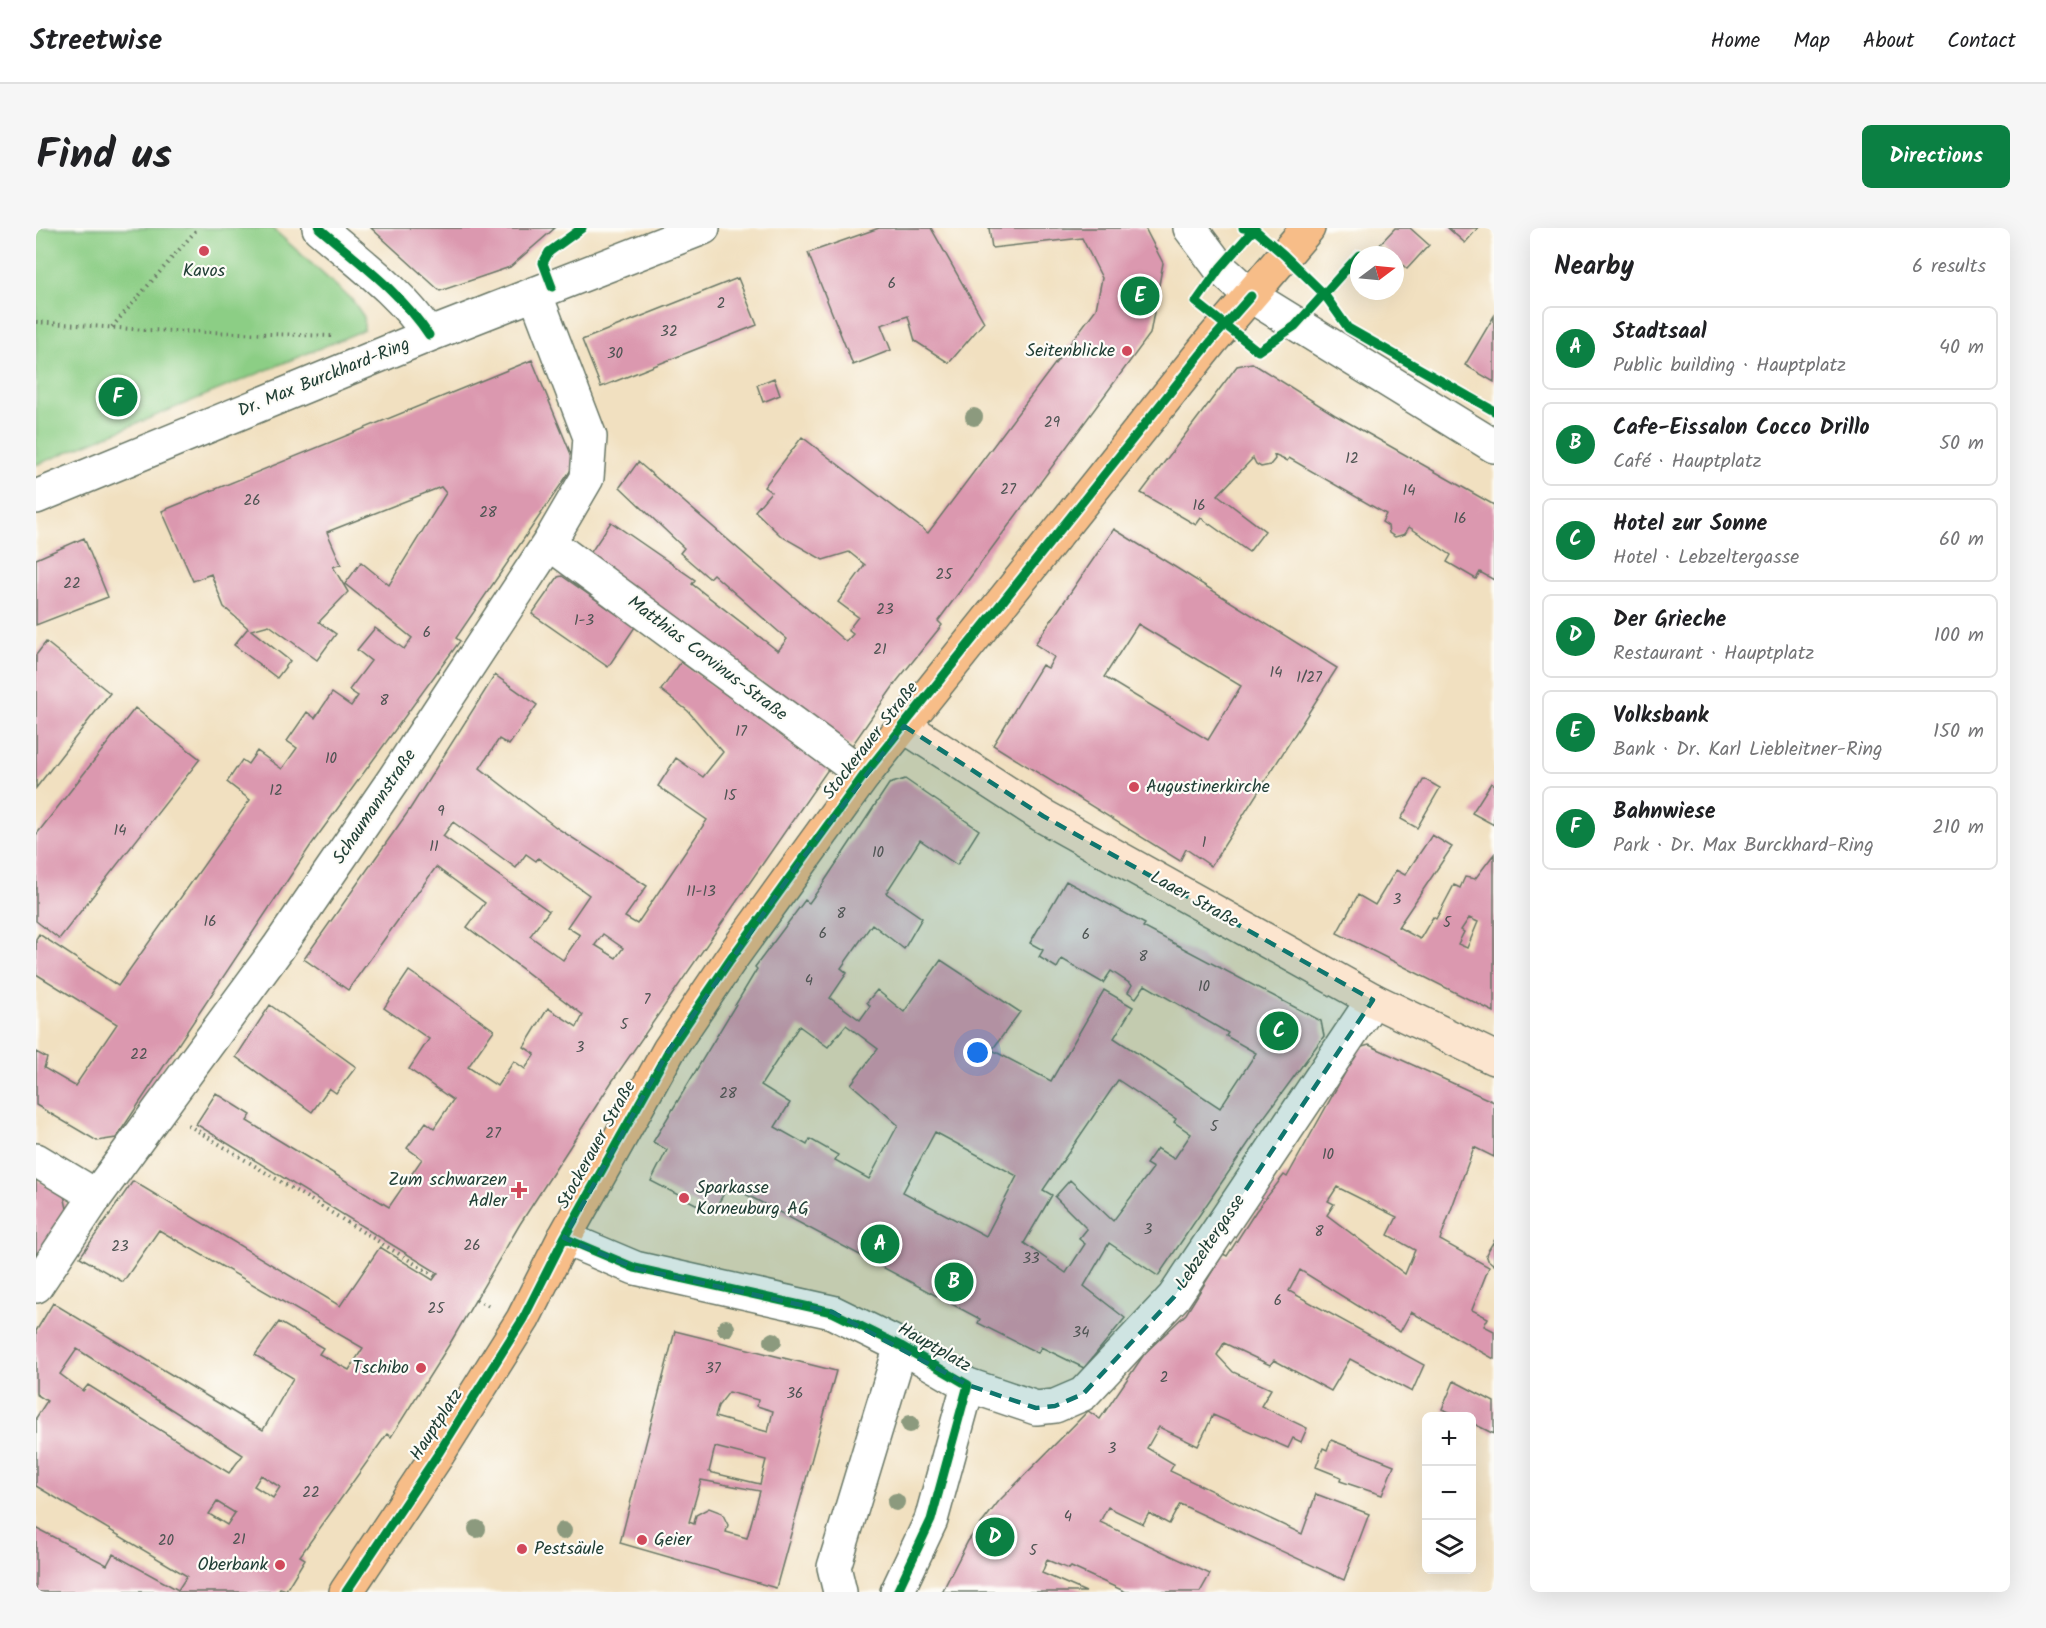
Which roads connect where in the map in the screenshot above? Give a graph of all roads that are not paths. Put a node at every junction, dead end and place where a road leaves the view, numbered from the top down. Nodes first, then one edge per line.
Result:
1 (319, 228) edge
2 (703, 228) edge
3 (1190, 228) edge
4 (1308, 228) edge
5 (535, 293) junction
6 (1251, 296) junction
7 (429, 334) junction
8 (1494, 446) edge
9 (36, 497) edge
10 (549, 543) junction
11 (904, 726) junction
12 (864, 775) junction
13 (1373, 1000) junction
14 (1494, 1058) edge
15 (36, 1160) edge
16 (96, 1196) junction
17 (564, 1239) junction
18 (36, 1286) edge
19 (901, 1346) junction
20 (982, 1389) junction
21 (346, 1592) edge
22 (840, 1592) edge
23 (897, 1592) edge

1 - 7 street
2 - 5 street, Dr. Max Burckhard-Ring
3 - 6 street
4 - 6 main road, Stockerauer Straße
5 - 7 street, Dr. Max Burckhard-Ring
5 - 10 street, Schaumannstraße
6 - 8 street
6 - 11 main road, Stockerauer Straße
7 - 9 street, Dr. Max Burckhard-Ring
10 - 12 street, Matthias Corvinus-Straße
10 - 16 street, Schaumannstraße
11 - 12 main road, Stockerauer Straße
11 - 13 street, Laaer Straße
12 - 17 main road, Stockerauer Straße
13 - 14 street, Laaer Straße
13 - 20 street, Lebzeltergasse
15 - 16 street
16 - 18 street, Schaumannstraße
17 - 19 street, Hauptplatz
17 - 21 main road, Hauptplatz
19 - 20 street, Hauptplatz
19 - 22 street, Hauptplatz
20 - 23 street, Hauptplatz

